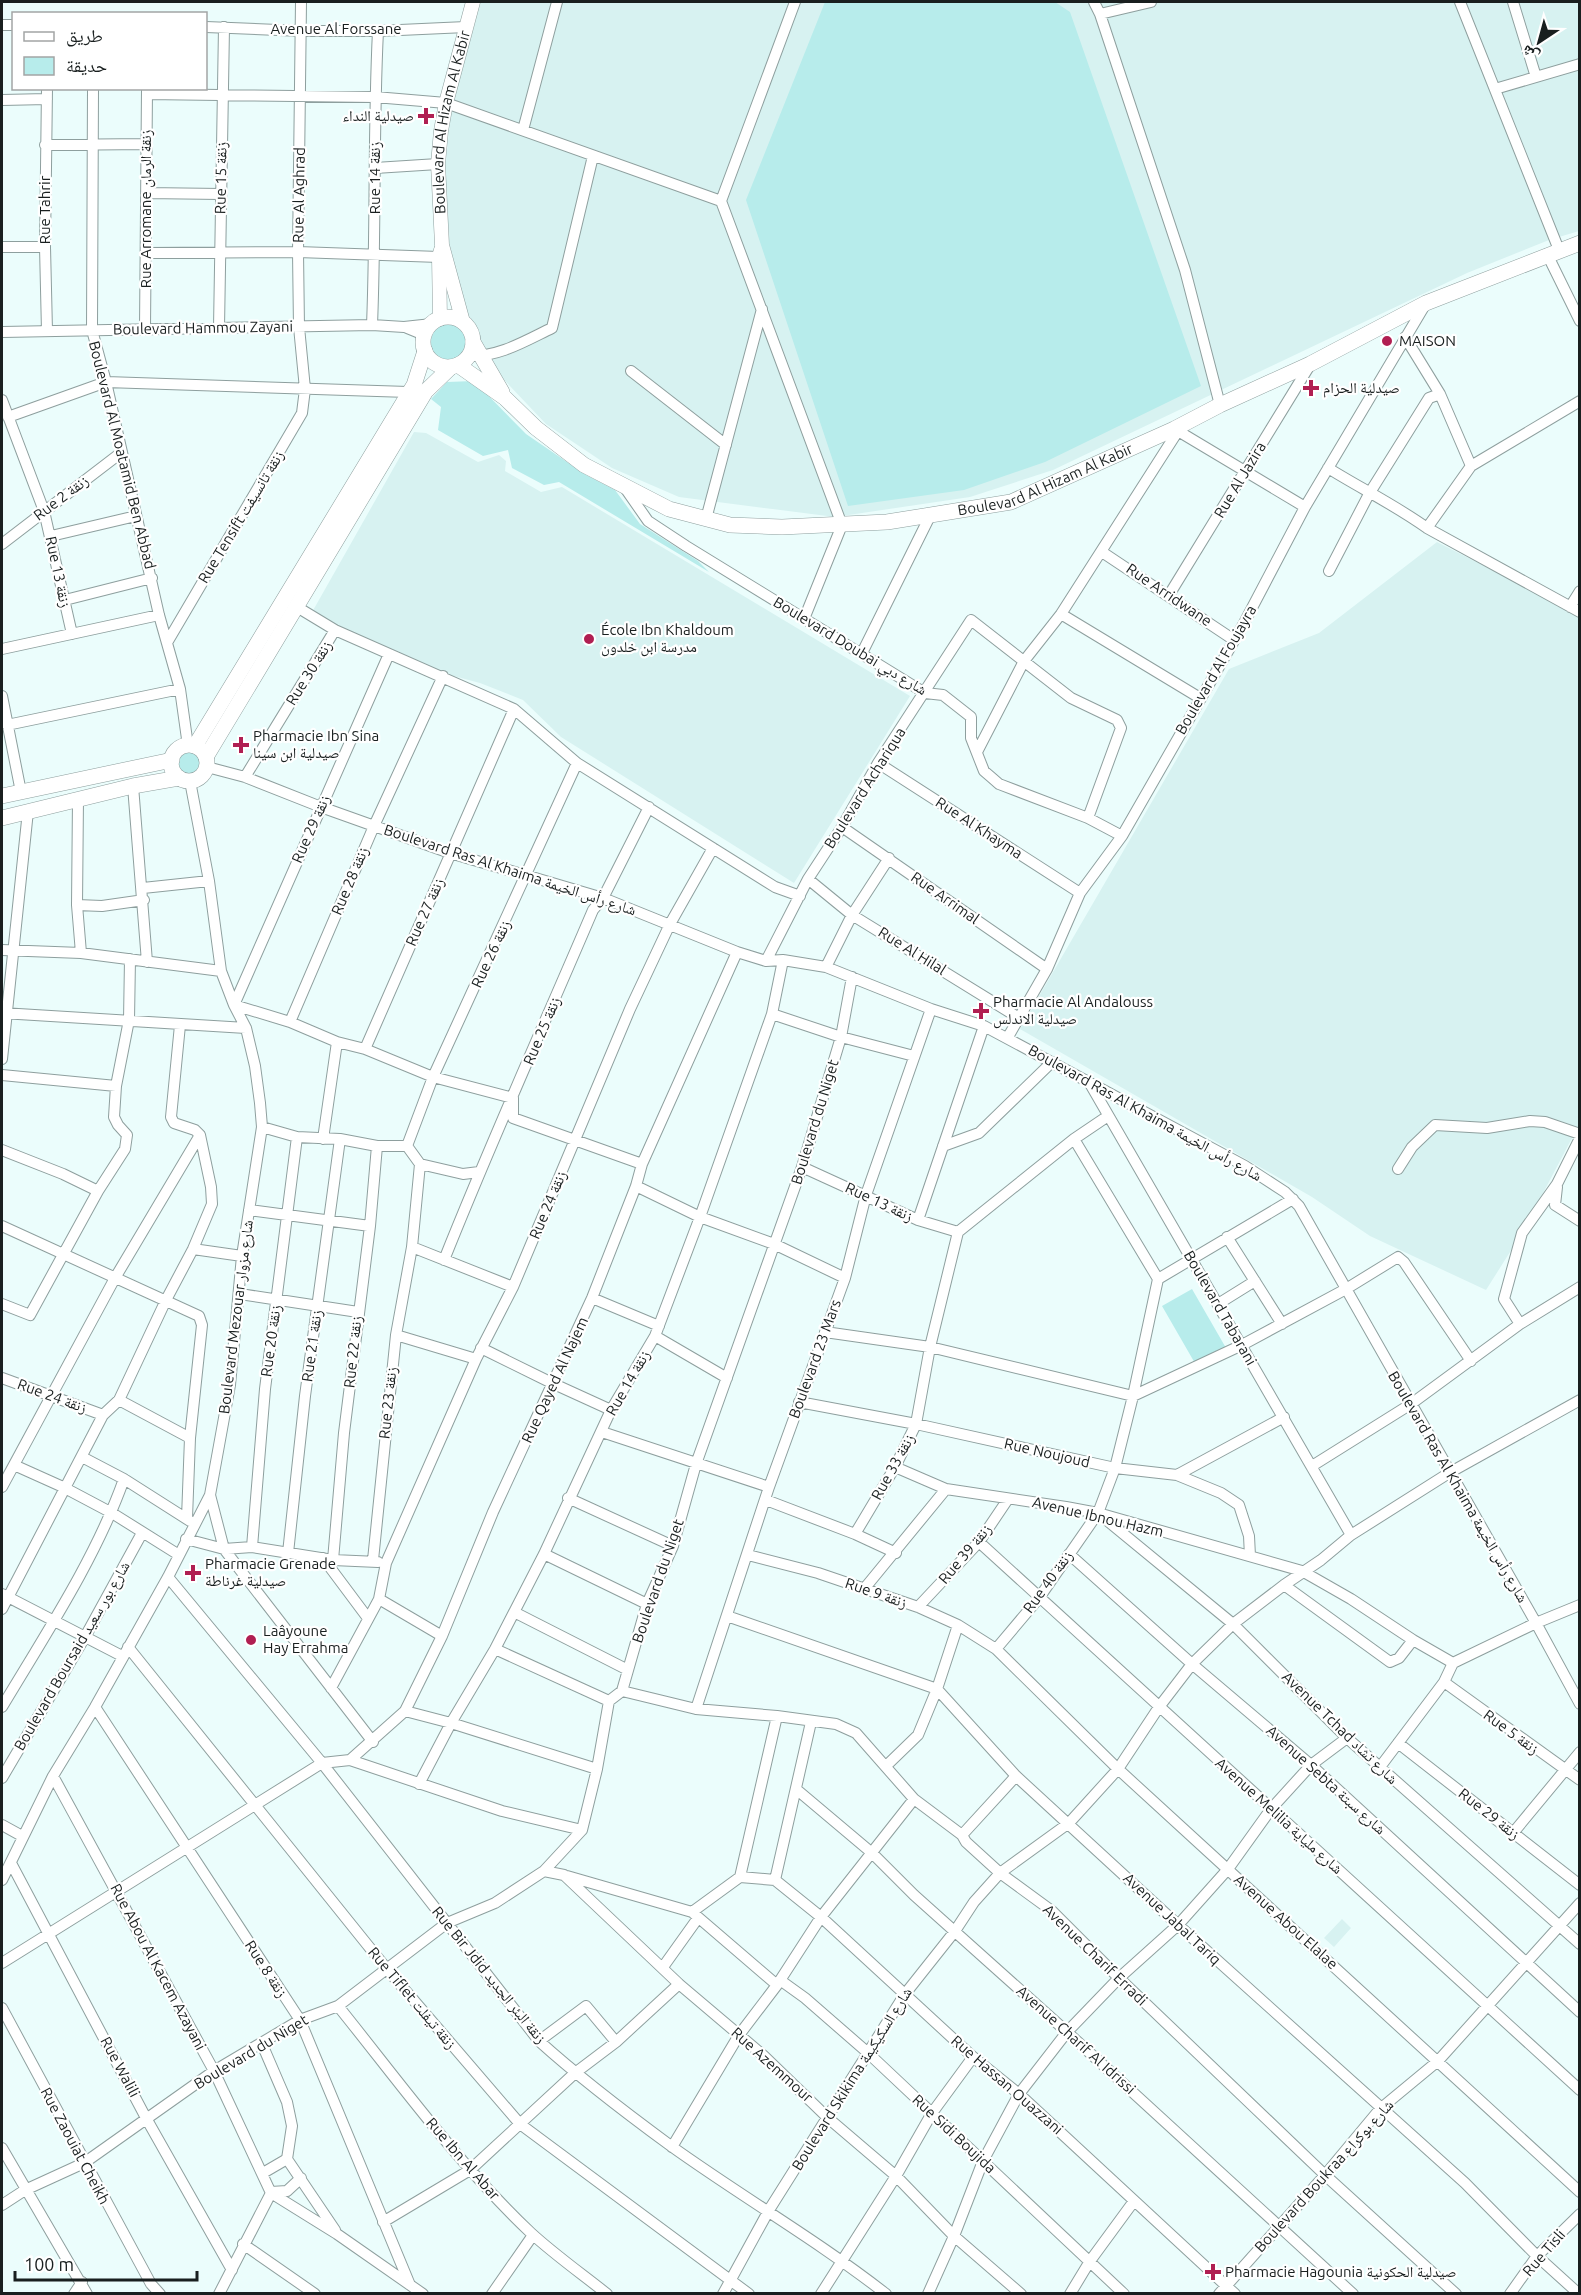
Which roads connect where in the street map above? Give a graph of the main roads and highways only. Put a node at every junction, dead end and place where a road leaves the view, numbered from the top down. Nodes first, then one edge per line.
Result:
1 (1580, 243) edge
2 (430, 332) junction
3 (467, 357) junction
4 (505, 398) junction
5 (199, 754) junction
6 (172, 760) junction
7 (185, 780) junction
8 (2, 796) edge
9 (2, 818) edge

1 - 4 main road, Boulevard Al Hizam Al Kabir
2 - 3 main road
2 - 3 main road
2 - 5 main road
3 - 4 main road, Boulevard Al Hizam Al Kabir
3 - 4 main road, Boulevard Al Hizam Al Kabir
3 - 5 main road
5 - 6 main road
5 - 7 main road
6 - 7 main road
6 - 8 main road
7 - 9 main road

